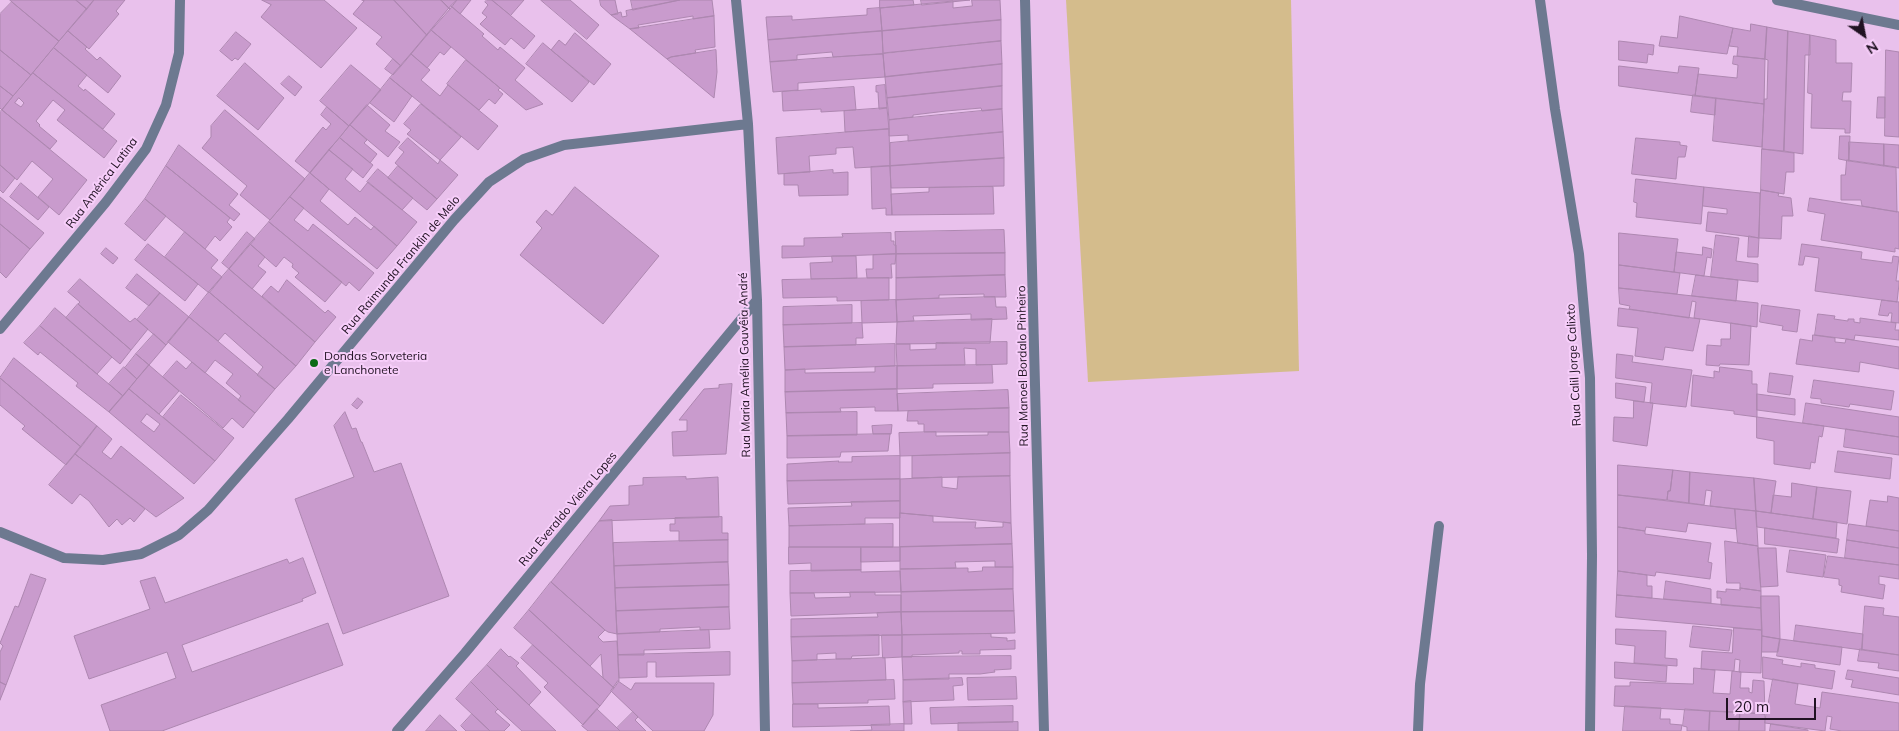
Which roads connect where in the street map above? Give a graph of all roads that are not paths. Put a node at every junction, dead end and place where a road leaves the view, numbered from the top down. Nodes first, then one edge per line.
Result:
1 (180, 0) edge
2 (736, 0) edge
3 (1025, 0) edge
4 (1540, 0) edge
5 (1777, 0) edge
6 (1899, 25) edge
7 (748, 124) junction
8 (757, 300) junction
9 (0, 328) edge
10 (1439, 526) dead end
11 (0, 532) edge
12 (397, 731) edge
13 (764, 731) edge
14 (1044, 731) edge
15 (1418, 731) edge
16 (1590, 731) edge

1 - 9 street, Rua América Latina
2 - 7 street, Rua Maria Amélia Gouvêia André
3 - 14 street, Rua Manoel Bordalo Pinheiro
4 - 16 street, Rua Calil Jorge Calixto
5 - 6 street
7 - 8 street, Rua Maria Amélia Gouvêia André
7 - 11 street, Rua Raimunda Franklin de Melo
8 - 12 street, Rua Everaldo Vieira Lopes
8 - 13 street, Rua Maria Amélia Gouvêia André
10 - 15 street

